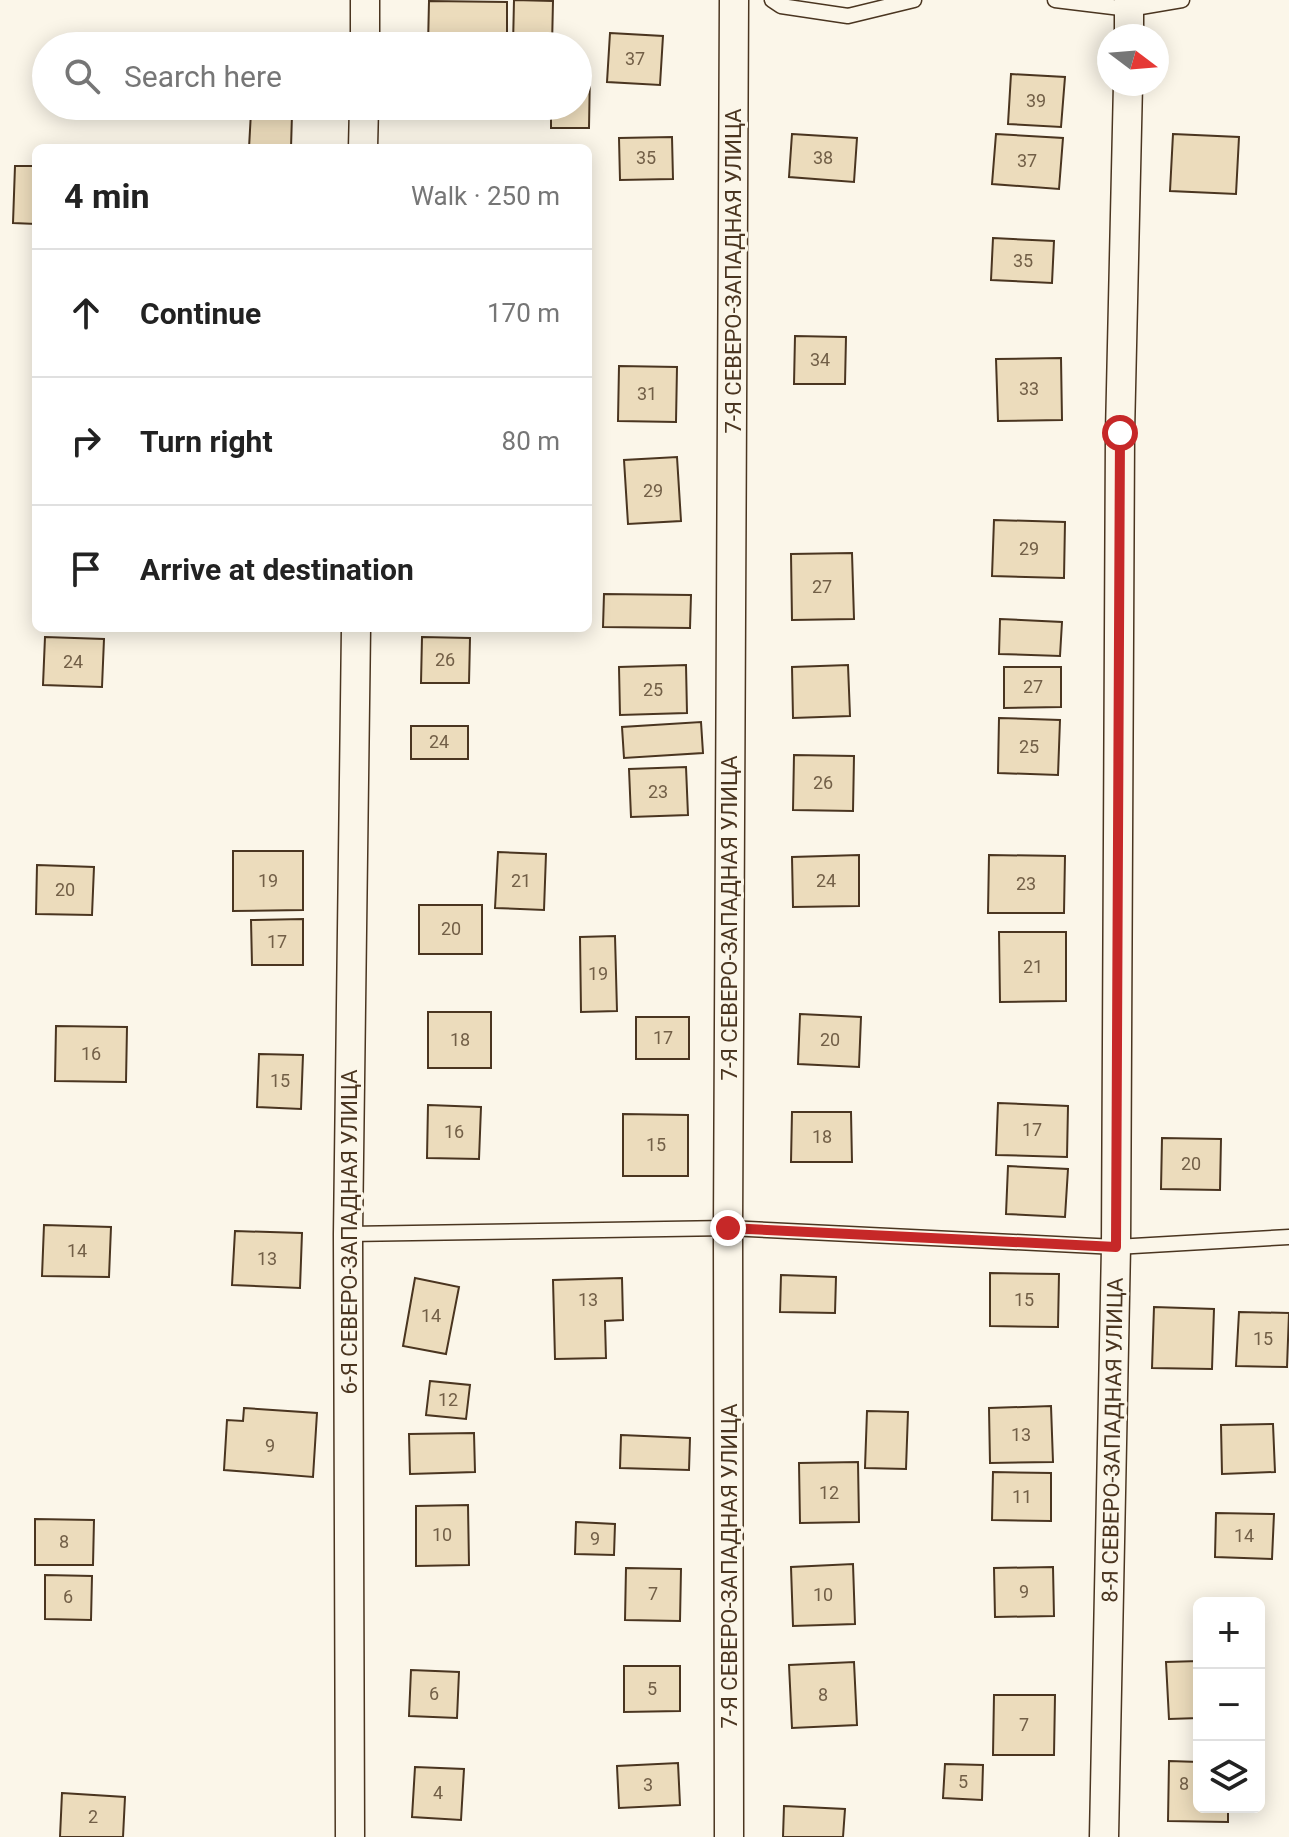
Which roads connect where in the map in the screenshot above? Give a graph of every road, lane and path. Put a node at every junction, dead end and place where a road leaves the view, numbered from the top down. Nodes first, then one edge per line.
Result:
1 (365, 0) edge
2 (734, 0) edge
3 (772, 0) edge
4 (914, 0) edge
5 (1055, 0) edge
6 (1182, 0) edge
7 (1129, 15) edge
8 (365, 32) edge
9 (1128, 96) edge
10 (364, 120) edge
11 (363, 144) edge
12 (356, 632) edge
13 (728, 1228) junction
14 (348, 1234) junction
15 (1289, 1237) edge
16 (1116, 1247) junction
17 (350, 1837) edge
18 (729, 1837) edge
19 (1104, 1837) edge

1 - 8 street
2 - 13 street, 7-Я СЕВЕРО-ЗАПАДНАЯ УЛИЦА
3 - 4 lane
5 - 7 lane
6 - 7 lane
9 - 16 street, 8-Я СЕВЕРО-ЗАПАДНАЯ УЛИЦА
10 - 11 street
12 - 14 street, 6-Я СЕВЕРО-ЗАПАДНАЯ УЛИЦА
13 - 14 lane
13 - 16 lane
13 - 18 street, 7-Я СЕВЕРО-ЗАПАДНАЯ УЛИЦА
14 - 17 street, 6-Я СЕВЕРО-ЗАПАДНАЯ УЛИЦА
15 - 16 lane
16 - 19 street, 8-Я СЕВЕРО-ЗАПАДНАЯ УЛИЦА

